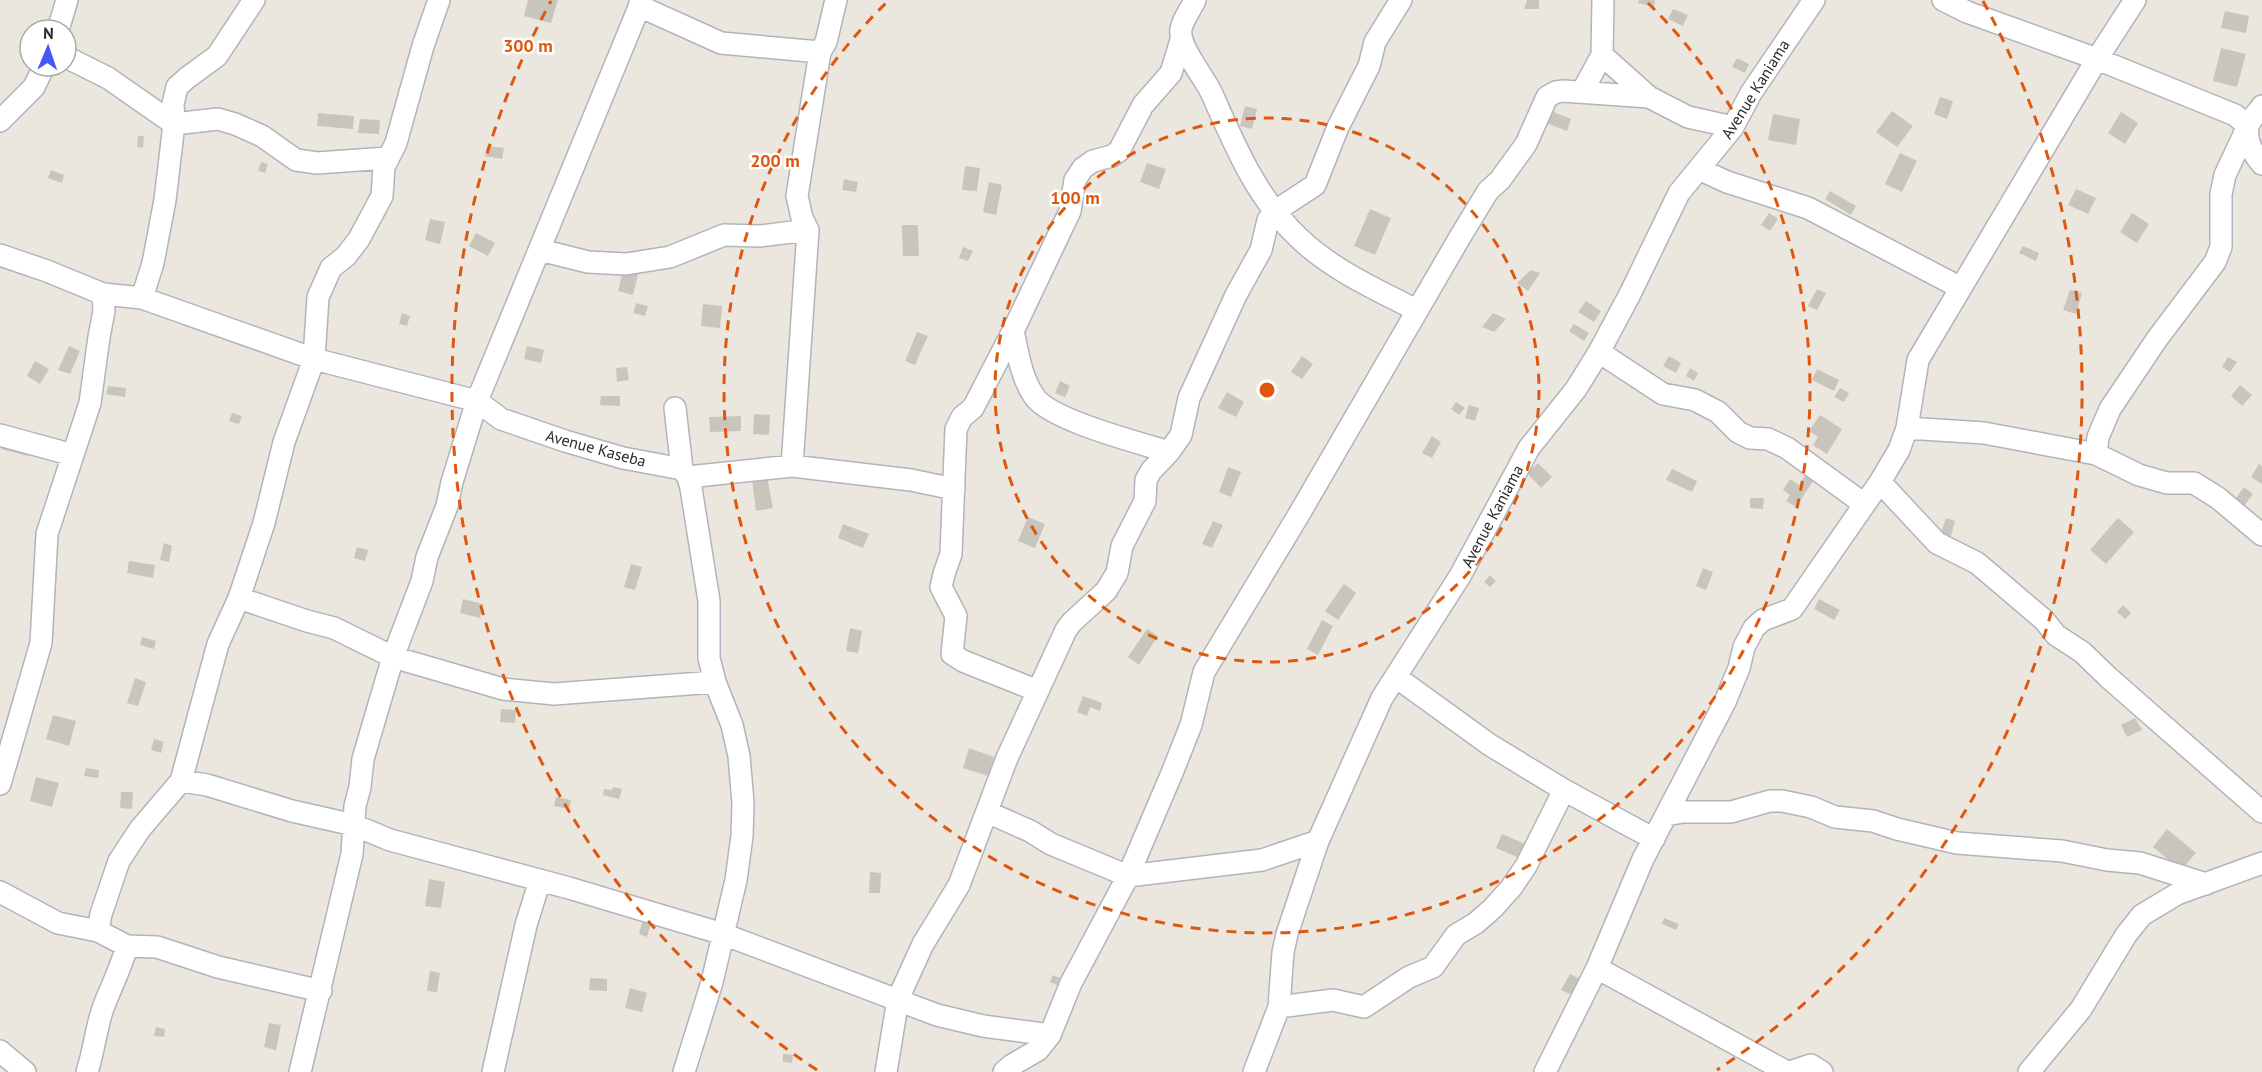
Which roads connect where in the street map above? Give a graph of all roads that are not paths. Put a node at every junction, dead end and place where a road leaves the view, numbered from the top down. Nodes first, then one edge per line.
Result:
1 (67, 0) edge
2 (254, 0) edge
3 (439, 0) edge
4 (836, 0) edge
5 (1195, 0) edge
6 (1401, 0) edge
7 (1604, 0) edge
8 (1815, 0) edge
9 (1943, 0) edge
10 (2135, 0) edge
11 (641, 3) edge
12 (62, 18) edge
13 (1181, 40) junction
14 (820, 52) junction
15 (1602, 55) junction
16 (2097, 59) junction
17 (78, 63) edge
18 (38, 78) edge
19 (1582, 92) junction
20 (1648, 97) junction
21 (2262, 106) edge
22 (0, 121) edge
23 (174, 124) junction
24 (2248, 126) junction
25 (1733, 127) junction
26 (387, 158) junction
27 (2262, 164) edge
28 (1699, 169) junction
29 (1274, 212) junction
30 (808, 230) junction
31 (540, 250) junction
32 (0, 255) edge
33 (1961, 288) junction
34 (103, 294) junction
35 (142, 298) junction
36 (1416, 310) junction
37 (1013, 331) junction
38 (1599, 352) junction
39 (314, 359) junction
40 (477, 401) junction
41 (675, 408) dead end
42 (1907, 428) junction
43 (0, 435) edge
44 (1169, 452) junction
45 (2096, 454) junction
46 (73, 456) junction
47 (792, 466) junction
48 (685, 473) junction
49 (1880, 482) junction
50 (954, 489) junction
51 (1864, 504) junction
52 (2262, 535) edge
53 (238, 597) junction
54 (393, 657) junction
55 (1396, 677) junction
56 (715, 681) junction
57 (1038, 691) junction
58 (0, 781) edge
59 (181, 781) junction
60 (1564, 790) junction
61 (987, 812) junction
62 (2262, 812) edge
63 (1666, 815) junction
64 (354, 825) junction
65 (1654, 839) junction
66 (1318, 841) junction
67 (2262, 863) edge
68 (1128, 876) junction
69 (540, 880) junction
70 (2206, 884) junction
71 (0, 892) edge
72 (98, 931) junction
73 (723, 934) junction
74 (127, 946) junction
75 (1597, 968) junction
76 (321, 991) junction
77 (898, 999) junction
78 (1279, 1007) junction
79 (1050, 1035) junction
80 (0, 1051) edge
81 (25, 1072) edge
82 (87, 1072) edge
83 (300, 1072) edge
84 (493, 1072) edge
85 (684, 1072) edge
86 (886, 1072) edge
87 (1004, 1072) edge
88 (1254, 1072) edge
89 (1545, 1072) edge
90 (1788, 1072) edge
91 (1822, 1072) edge
92 (2029, 1072) edge

1 - 12 street
2 - 23 street
3 - 26 street
4 - 14 street
5 - 13 street
6 - 29 street
7 - 15 street
8 - 25 street, Avenue Kaniama
9 - 16 street
10 - 16 street
11 - 14 street
11 - 31 street
13 - 29 street
13 - 37 street
14 - 30 street
15 - 19 street
15 - 20 street
16 - 24 street
16 - 33 street
17 - 23 street
18 - 22 street
19 - 20 street
19 - 36 street
20 - 25 street
21 - 24 street
23 - 26 street
23 - 35 street
24 - 27 street
24 - 45 street
25 - 28 street, Avenue Kaniama
26 - 39 street
28 - 33 street
28 - 38 street, Avenue Kaniama
29 - 36 street
29 - 44 street
30 - 31 street
30 - 47 street
31 - 40 street
32 - 34 street
33 - 42 street
34 - 35 street
34 - 46 street
35 - 39 street
36 - 68 street
37 - 44 street
37 - 50 street
38 - 51 street
38 - 55 street, Avenue Kaniama
39 - 40 street
39 - 53 street
40 - 48 street, Avenue Kaseba
40 - 54 street
41 - 48 street
42 - 45 street
42 - 49 street
43 - 46 street
44 - 57 street
45 - 52 street
46 - 58 street
47 - 48 street, Avenue Kaseba
47 - 50 street, Avenue Kaseba
48 - 56 street
49 - 51 street
49 - 62 street
50 - 57 street
51 - 63 street
53 - 54 street
53 - 59 street
54 - 56 street
54 - 64 street
55 - 60 street
55 - 66 street, Avenue Kaniama
56 - 73 street
57 - 61 street
59 - 64 street
59 - 72 street
60 - 65 street
60 - 78 street
61 - 68 street
61 - 77 street
63 - 65 street
63 - 70 street
64 - 69 street
64 - 76 street
65 - 75 street
66 - 68 street
66 - 78 street, Avenue Kaniama
67 - 70 street
68 - 79 street
69 - 73 street
69 - 84 street
70 - 92 street
71 - 72 street
72 - 74 street
73 - 77 street
73 - 85 street
74 - 76 street
74 - 82 street
75 - 89 street
75 - 90 street
76 - 83 street
77 - 79 street
77 - 86 street
78 - 88 street, Avenue Kaniama
79 - 87 street
80 - 81 street
90 - 91 street

